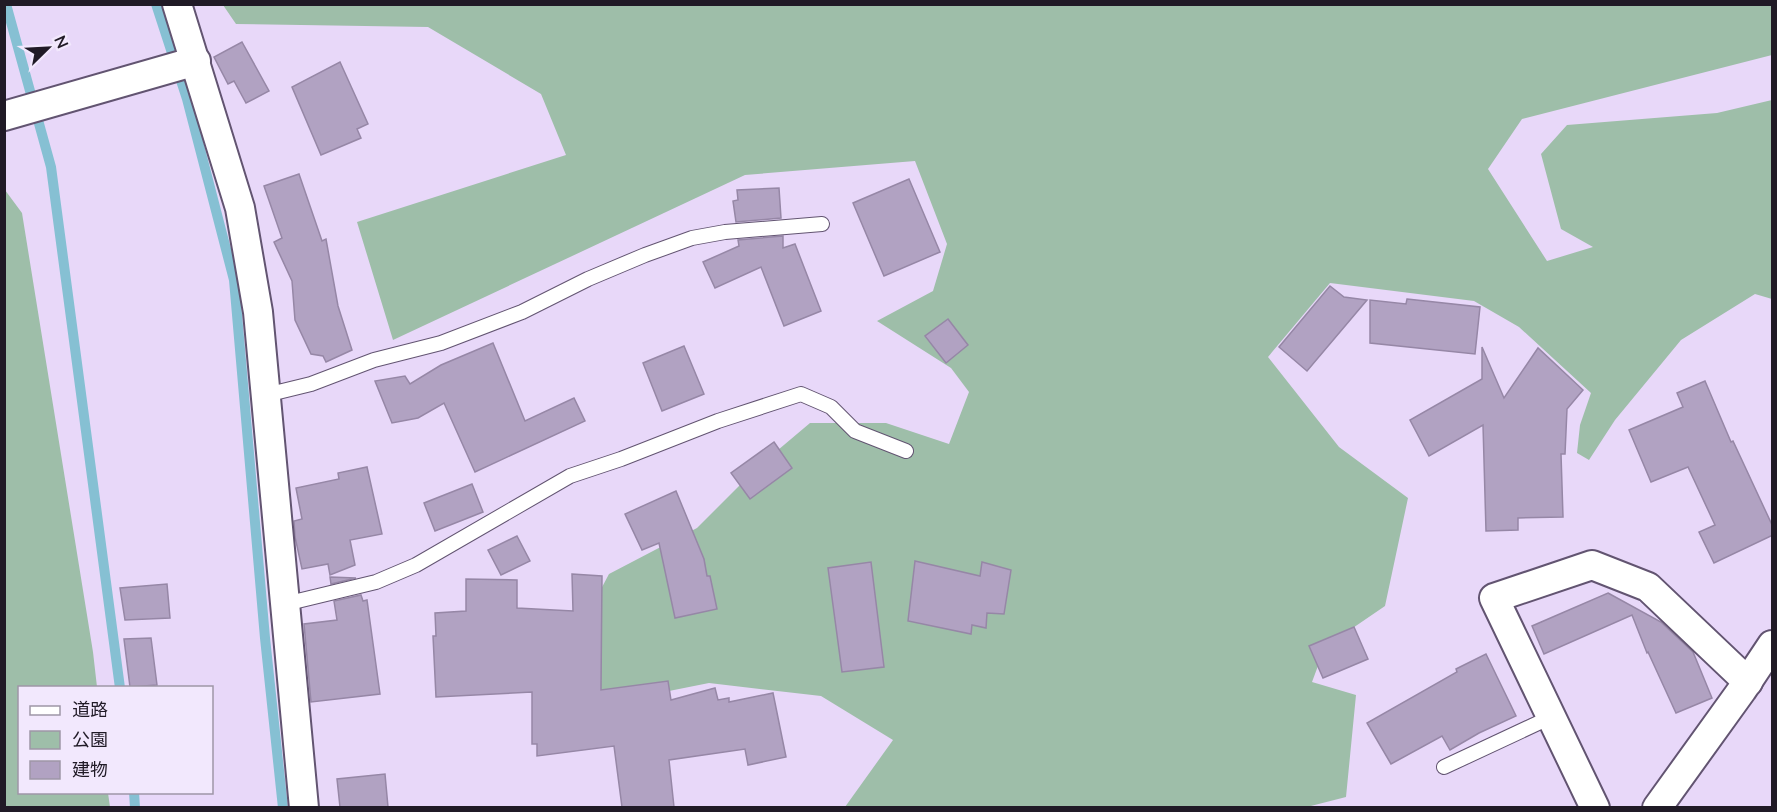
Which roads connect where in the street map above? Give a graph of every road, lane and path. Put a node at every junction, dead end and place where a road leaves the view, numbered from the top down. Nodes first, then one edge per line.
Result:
1 (177, 4) edge
2 (196, 61) junction
3 (4, 116) edge
4 (822, 224) dead end
5 (266, 395) junction
6 (906, 451) dead end
7 (285, 604) junction
8 (1773, 645) edge
9 (1748, 682) junction
10 (1551, 717) junction
11 (1444, 767) dead end
12 (304, 807) edge
13 (1595, 807) edge
14 (1657, 807) edge

1 - 2 street
2 - 3 street
2 - 5 street
4 - 5 lane
5 - 7 street
6 - 7 lane
7 - 12 street
8 - 9 street
9 - 10 street
9 - 14 street
10 - 11 lane
10 - 13 street

